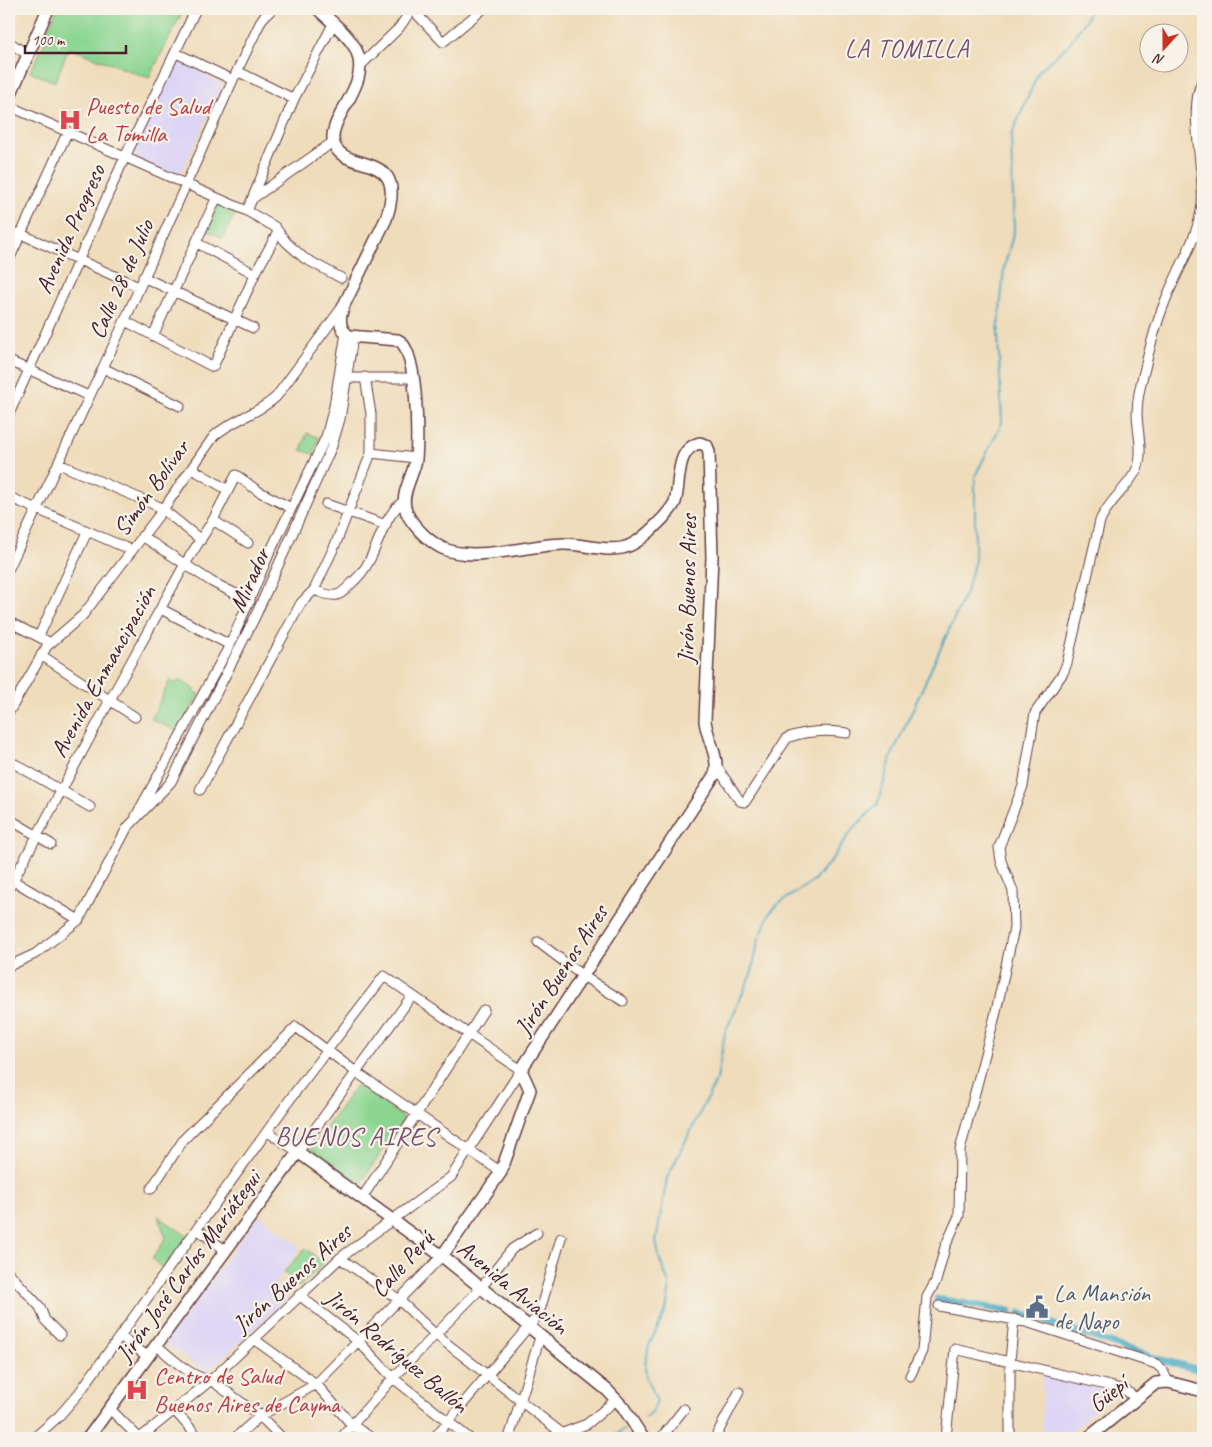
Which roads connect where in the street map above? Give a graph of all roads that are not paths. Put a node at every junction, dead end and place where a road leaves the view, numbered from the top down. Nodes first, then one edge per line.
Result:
1 (48, 9) edge
2 (196, 9) edge
3 (272, 9) edge
4 (318, 9) edge
5 (412, 9) edge
6 (483, 9) edge
7 (332, 24) junction
8 (9, 42) edge
9 (176, 53) junction
10 (28, 56) junction
11 (359, 66) junction
12 (237, 71) junction
13 (233, 80) junction
14 (1203, 80) edge
15 (9, 98) edge
16 (294, 99) junction
17 (9, 106) edge
18 (68, 131) junction
19 (333, 142) junction
20 (125, 157) junction
21 (185, 185) junction
22 (1203, 190) edge
23 (216, 198) junction
24 (252, 199) junction
25 (247, 211) junction
26 (9, 231) edge
27 (278, 232) junction
28 (21, 234) junction
29 (196, 243) junction
30 (9, 260) edge
31 (78, 260) junction
32 (255, 274) junction
33 (143, 277) junction
34 (341, 278) dead end
35 (139, 287) junction
36 (175, 290) junction
37 (344, 305) junction
38 (234, 320) junction
39 (125, 321) junction
40 (253, 328) dead end
41 (349, 335) junction
42 (153, 336) junction
43 (9, 361) edge
44 (103, 368) junction
45 (28, 371) junction
46 (365, 377) junction
47 (342, 378) junction
48 (414, 378) junction
49 (89, 396) junction
50 (180, 406) dead end
51 (9, 414) edge
52 (371, 453) junction
53 (416, 458) junction
54 (58, 464) junction
55 (193, 466) junction
56 (228, 490) junction
57 (9, 497) edge
58 (404, 501) junction
59 (326, 504) dead end
60 (291, 508) junction
61 (37, 510) junction
62 (162, 511) junction
63 (349, 512) junction
64 (213, 520) junction
65 (386, 525) junction
66 (87, 532) junction
67 (142, 536) junction
68 (200, 540) junction
69 (248, 543) dead end
70 (131, 550) junction
71 (186, 564) junction
72 (9, 568) edge
73 (314, 590) junction
74 (250, 601) junction
75 (161, 609) junction
76 (9, 622) edge
77 (39, 636) junction
78 (52, 643) junction
79 (230, 645) junction
80 (42, 655) junction
81 (110, 700) junction
82 (9, 712) edge
83 (136, 717) dead end
84 (847, 733) dead end
85 (14, 764) dead end
86 (717, 767) junction
87 (61, 789) junction
88 (200, 790) dead end
89 (90, 807) dead end
90 (136, 818) junction
91 (9, 819) edge
92 (38, 835) junction
93 (51, 844) dead end
94 (10, 882) edge
95 (79, 920) junction
96 (538, 942) dead end
97 (9, 966) edge
98 (583, 976) junction
99 (411, 996) junction
100 (623, 1001) dead end
101 (484, 1010) dead end
102 (470, 1033) junction
103 (327, 1051) junction
104 (521, 1070) junction
105 (356, 1072) junction
106 (416, 1114) junction
107 (268, 1132) junction
108 (468, 1151) junction
109 (298, 1152) junction
110 (501, 1172) junction
111 (152, 1189) dead end
112 (362, 1198) junction
113 (390, 1221) junction
114 (197, 1229) junction
115 (537, 1233) dead end
116 (561, 1238) dead end
117 (225, 1250) junction
118 (442, 1256) junction
119 (340, 1258) junction
120 (9, 1273) edge
121 (480, 1289) junction
122 (299, 1295) junction
123 (398, 1299) junction
124 (939, 1306) dead end
125 (1014, 1319) junction
126 (528, 1327) junction
127 (60, 1335) dead end
128 (436, 1335) junction
129 (120, 1336) junction
130 (540, 1337) junction
131 (254, 1340) junction
132 (359, 1342) junction
133 (156, 1345) junction
134 (147, 1356) junction
135 (1010, 1361) junction
136 (487, 1375) junction
137 (910, 1376) dead end
138 (393, 1378) junction
139 (211, 1380) junction
140 (1168, 1382) junction
141 (316, 1384) junction
142 (1203, 1391) edge
143 (739, 1392) dead end
144 (1136, 1398) junction
145 (616, 1399) junction
146 (520, 1402) junction
147 (684, 1408) dead end
148 (110, 1409) junction
149 (174, 1410) junction
150 (260, 1416) junction
151 (449, 1421) junction
152 (352, 1425) junction
153 (563, 1434) junction
154 (34, 1438) edge
155 (88, 1438) edge
156 (140, 1438) edge
157 (199, 1438) edge
158 (234, 1438) edge
159 (282, 1438) edge
160 (341, 1438) edge
161 (372, 1438) edge
162 (434, 1438) edge
163 (469, 1438) edge
164 (509, 1438) edge
165 (550, 1438) edge
166 (643, 1438) edge
167 (661, 1438) edge
168 (714, 1438) edge
169 (946, 1438) edge
170 (1010, 1438) edge
171 (1088, 1438) edge

1 - 10 street
2 - 9 street, Avenida Progreso
3 - 12 street, Calle 28 de Julio
4 - 7 street
5 - 6 street
5 - 11 street
7 - 11 street
7 - 16 street
8 - 10 street
9 - 13 street
9 - 20 street, Avenida Progreso
10 - 15 street
11 - 19 street
12 - 13 street, Calle 28 de Julio
12 - 16 street
13 - 21 street, Calle 28 de Julio
14 - 22 street
16 - 24 street
17 - 18 street
18 - 20 street
18 - 28 street
19 - 24 street
19 - 37 street
20 - 21 street
20 - 31 street, Avenida Progreso
21 - 23 street
21 - 33 street, Calle 28 de Julio
22 - 137 street
23 - 25 street
23 - 29 street
24 - 25 street
25 - 27 street
26 - 28 street
27 - 32 street
27 - 34 street
28 - 30 street
28 - 31 street
29 - 32 street
29 - 36 street
31 - 35 street
31 - 45 street, Avenida Progreso
32 - 38 street
33 - 35 street, Calle 28 de Julio
33 - 36 street
35 - 39 street, Calle 28 de Julio
36 - 38 street
36 - 42 street
37 - 41 street
37 - 55 street, Simón Bolívar
38 - 40 street
38 - 42 street
39 - 42 street
39 - 44 street, Calle 28 de Julio
41 - 47 street, Mirador
41 - 48 street
43 - 45 street
44 - 49 street, Calle 28 de Julio
44 - 50 street
45 - 49 street
45 - 51 street, Avenida Progreso
46 - 47 street
46 - 48 street
46 - 52 street
47 - 60 street, Mirador
47 - 90 street, Mirador
48 - 53 street
49 - 54 street, Calle 28 de Julio
52 - 53 street
52 - 63 street
53 - 58 street
54 - 61 street, Calle 28 de Julio
54 - 62 street
55 - 56 street
55 - 62 street, Simón Bolívar
56 - 60 street, Avenida Enmancipación
56 - 64 street, Avenida Enmancipación
57 - 61 street
58 - 65 street
58 - 86 street, Jirón Buenos Aires
59 - 63 street
60 - 74 street, Mirador
61 - 66 street
61 - 72 street, Calle 28 de Julio
62 - 67 street, Simón Bolívar
62 - 68 street
63 - 65 street
63 - 73 street
64 - 68 street, Avenida Enmancipación
64 - 69 street
65 - 73 street
66 - 70 street
66 - 77 street
67 - 70 street, Simón Bolívar
67 - 71 street
68 - 71 street, Avenida Enmancipación
70 - 78 street, Simón Bolívar
71 - 74 street
71 - 75 street, Avenida Enmancipación
73 - 88 street
74 - 79 street, Mirador
75 - 79 street
75 - 81 street, Avenida Enmancipación
76 - 77 street
77 - 78 street
78 - 80 street, Simón Bolívar
79 - 90 street, Mirador
80 - 81 street
80 - 82 street, Simón Bolívar
81 - 83 street
81 - 87 street, Avenida Enmancipación
84 - 86 street
85 - 87 street
86 - 98 street, Jirón Buenos Aires
87 - 89 street
87 - 92 street, Avenida Enmancipación
90 - 95 street, Mirador
91 - 92 street
92 - 93 street
92 - 94 street, Avenida Enmancipación
94 - 95 street
95 - 97 street, Mirador
96 - 98 street
98 - 100 street
98 - 104 street, Jirón Buenos Aires
99 - 102 street
99 - 103 street
99 - 105 street, Jirón José Carlos Mariátegui
101 - 102 street
102 - 104 street
102 - 106 street
103 - 105 street
103 - 107 street
103 - 111 street
104 - 108 street, Jirón Buenos Aires
104 - 110 street, Calle Perú
105 - 106 street
105 - 109 street, Jirón José Carlos Mariátegui
106 - 108 street
106 - 112 street
107 - 109 street, Avenida Aviación
107 - 114 street
108 - 110 street
108 - 113 street, Jirón Buenos Aires
109 - 112 street, Avenida Aviación
109 - 117 street, Jirón José Carlos Mariátegui
110 - 118 street, Calle Perú
112 - 113 street, Avenida Aviación
113 - 118 street, Avenida Aviación
113 - 119 street, Jirón Buenos Aires
114 - 117 street
114 - 129 street
115 - 121 street
116 - 126 street
117 - 133 street, Jirón José Carlos Mariátegui
118 - 121 street, Avenida Aviación
118 - 123 street, Calle Perú
119 - 122 street, Jirón Buenos Aires
119 - 123 street
120 - 127 street
121 - 126 street, Avenida Aviación
121 - 128 street
122 - 131 street, Jirón Buenos Aires
122 - 132 street, Jirón Rodríguez Ballón
123 - 128 street
123 - 132 street, Calle Perú
124 - 125 street
125 - 135 street
125 - 140 street
126 - 130 street, Avenida Aviación
126 - 136 street
128 - 136 street
128 - 138 street
129 - 134 street
129 - 154 street
130 - 145 street, Avenida Aviación
130 - 146 street
131 - 139 street, Jirón Buenos Aires
131 - 141 street
132 - 138 street, Jirón Rodríguez Ballón
132 - 141 street, Calle Perú
133 - 134 street, Jirón José Carlos Mariátegui
133 - 139 street
134 - 148 street, Jirón José Carlos Mariátegui
135 - 144 street
135 - 169 street
135 - 170 street
136 - 146 street
136 - 151 street
138 - 151 street, Jirón Rodríguez Ballón
138 - 152 street
139 - 149 street, Jirón Buenos Aires
139 - 150 street
140 - 142 street
140 - 144 street, Güepí
141 - 150 street, Calle Perú
141 - 152 street
143 - 168 street
144 - 171 street, Güepí
145 - 153 street
145 - 166 street, Avenida Aviación
146 - 153 street
146 - 164 street
147 - 167 street
148 - 155 street, Jirón José Carlos Mariátegui
148 - 156 street
149 - 156 street, Jirón Buenos Aires
149 - 157 street
150 - 158 street, Calle Perú
150 - 159 street
151 - 162 street
151 - 163 street, Jirón Rodríguez Ballón
152 - 160 street
152 - 161 street
153 - 165 street

